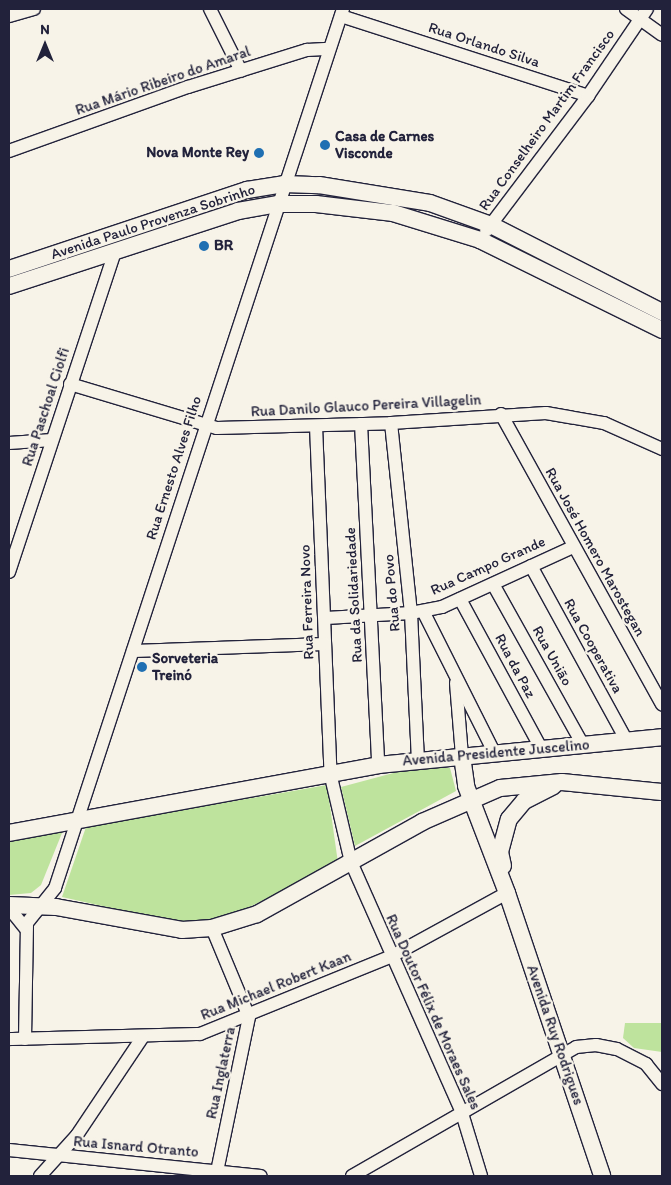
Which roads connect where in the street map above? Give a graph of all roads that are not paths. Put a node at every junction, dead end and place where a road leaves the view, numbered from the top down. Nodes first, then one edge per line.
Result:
1 (34, 9) edge
2 (210, 9) edge
3 (626, 9) edge
4 (342, 12) edge
5 (643, 14) edge
6 (9, 16) edge
7 (662, 35) edge
8 (329, 49) junction
9 (241, 71) junction
10 (588, 96) junction
11 (9, 151) edge
12 (284, 184) junction
13 (278, 204) junction
14 (491, 225) junction
15 (480, 240) junction
16 (115, 252) junction
17 (9, 268) edge
18 (9, 286) edge
19 (662, 312) edge
20 (662, 330) edge
21 (70, 384) junction
22 (501, 414) junction
23 (391, 423) junction
24 (361, 424) junction
25 (205, 425) junction
26 (316, 426) junction
27 (52, 440) junction
28 (9, 443) edge
29 (662, 449) edge
30 (573, 547) junction
31 (12, 549) edge
32 (531, 566) junction
33 (9, 572) edge
34 (493, 584) junction
35 (460, 600) junction
36 (417, 612) junction
37 (371, 615) junction
38 (326, 618) junction
39 (325, 644) junction
40 (133, 651) junction
41 (455, 676) junction
42 (662, 704) edge
43 (662, 737) edge
44 (627, 741) junction
45 (583, 745) junction
46 (541, 748) junction
47 (494, 752) junction
48 (462, 756) junction
49 (418, 759) junction
50 (378, 765) junction
51 (331, 776) junction
52 (562, 782) junction
53 (662, 792) edge
54 (471, 799) junction
55 (77, 821) junction
56 (9, 833) edge
57 (351, 862) junction
58 (507, 893) junction
59 (43, 905) junction
60 (9, 907) edge
61 (212, 928) junction
62 (26, 929) junction
63 (390, 957) junction
64 (249, 1016) junction
65 (142, 1038) junction
66 (9, 1039) edge
67 (25, 1039) junction
68 (561, 1053) junction
69 (662, 1084) edge
70 (461, 1110) junction
71 (9, 1150) edge
72 (57, 1156) junction
73 (216, 1171) junction
74 (40, 1176) edge
75 (261, 1176) edge
76 (352, 1176) edge
77 (481, 1176) edge
78 (602, 1176) edge

1 - 6 street
2 - 9 street
3 - 5 street
4 - 8 street, Rua Ernesto Alves Filho
4 - 10 street, Rua Orlando Silva
5 - 7 street
5 - 10 street, Rua Conselheiro Martim Francisco
8 - 9 street, Rua Mário Ribeiro do Amaral
8 - 12 street, Rua Ernesto Alves Filho
9 - 11 street, Rua Mário Ribeiro do Amaral
10 - 14 street, Rua Conselheiro Martim Francisco
12 - 13 street, Rua Ernesto Alves Filho
12 - 14 main road, Avenida Paulo Provenza Sobrinho
12 - 17 main road, Avenida Paulo Provenza Sobrinho
13 - 15 main road, Avenida Paulo Provenza Sobrinho
13 - 16 main road, Avenida Paulo Provenza Sobrinho
13 - 25 street, Rua Ernesto Alves Filho
14 - 15 street, Rua Conselheiro Martim Francisco
14 - 19 main road, Avenida Paulo Provenza Sobrinho
15 - 20 main road, Avenida Paulo Provenza Sobrinho
16 - 18 main road, Avenida Paulo Provenza Sobrinho
16 - 21 street, Rua Paschoal Ciolfi
21 - 25 street, Rua Danilo Glauco Pereira Villagelin
21 - 27 street, Rua Paschoal Ciolfi
22 - 23 street, Rua Danilo Glauco Pereira Villagelin
22 - 29 street, Rua Danilo Glauco Pereira Villagelin
22 - 30 street, Rua José Homero Marostegan
23 - 24 street, Rua Danilo Glauco Pereira Villagelin
23 - 36 street, Rua do Povo
24 - 26 street, Rua Danilo Glauco Pereira Villagelin
24 - 37 street, Rua da Solidariedade
25 - 26 street, Rua Danilo Glauco Pereira Villagelin
25 - 40 street, Rua Ernesto Alves Filho
26 - 38 street, Rua Ferreira Novo
27 - 28 street
27 - 31 street, Rua Paschoal Ciolfi
30 - 32 street, Rua Campo Grande
30 - 42 street, Rua José Homero Marostegan
31 - 33 street, Rua Paschoal Ciolfi
32 - 34 street, Rua Campo Grande
32 - 44 street, Rua Cooperativa
34 - 35 street, Rua Campo Grande
34 - 45 street, Rua União
35 - 36 street, Rua Campo Grande
35 - 46 street, Rua da Paz
36 - 37 street, Rua Campo Grande
36 - 41 street, Rua do Povo
36 - 49 street, Rua do Povo
37 - 38 street, Rua Campo Grande
37 - 50 street, Rua da Solidariedade
38 - 39 street, Rua Ferreira Novo
39 - 40 street
39 - 51 street, Rua Ferreira Novo
40 - 55 street, Rua Ernesto Alves Filho
41 - 47 street, Rua do Povo
41 - 48 street
43 - 44 main road, Avenida Presidente Juscelino
44 - 45 main road, Avenida Presidente Juscelino
45 - 46 main road, Avenida Presidente Juscelino
46 - 47 main road, Avenida Presidente Juscelino
47 - 48 main road, Avenida Presidente Juscelino
48 - 49 main road, Avenida Presidente Juscelino
48 - 54 main road, Avenida Ruy Rodrigues
49 - 50 main road, Avenida Presidente Juscelino
50 - 51 main road, Avenida Presidente Juscelino
51 - 55 main road, Avenida Presidente Juscelino
51 - 57 street
52 - 53 main road
52 - 54 main road
52 - 58 main road, Avenida Ruy Rodrigues
54 - 57 main road
54 - 58 main road, Avenida Ruy Rodrigues
55 - 56 main road, Avenida Presidente Juscelino
55 - 59 street, Rua Ernesto Alves Filho
57 - 61 main road
57 - 63 street, Rua Doutor Félix de Moraes Sales
58 - 63 street, Rua Michael Robert Kaan
58 - 68 main road, Avenida Ruy Rodrigues
59 - 60 main road
59 - 61 main road
59 - 62 street, Rua Ernesto Alves Filho
60 - 62 street
61 - 64 street, Rua Inglaterra
62 - 67 street
63 - 64 street, Rua Michael Robert Kaan
63 - 70 street, Rua Doutor Félix de Moraes Sales
64 - 65 street, Rua Michael Robert Kaan
64 - 73 street, Rua Inglaterra
65 - 67 street, Rua Michael Robert Kaan
65 - 72 street
66 - 67 street, Rua Michael Robert Kaan
68 - 69 street
68 - 70 street
68 - 78 main road, Avenida Ruy Rodrigues
70 - 76 street
70 - 77 street, Rua Doutor Félix de Moraes Sales
71 - 72 street, Rua Isnard Otranto
72 - 73 street, Rua Isnard Otranto
72 - 74 street
73 - 75 street, Rua Isnard Otranto

